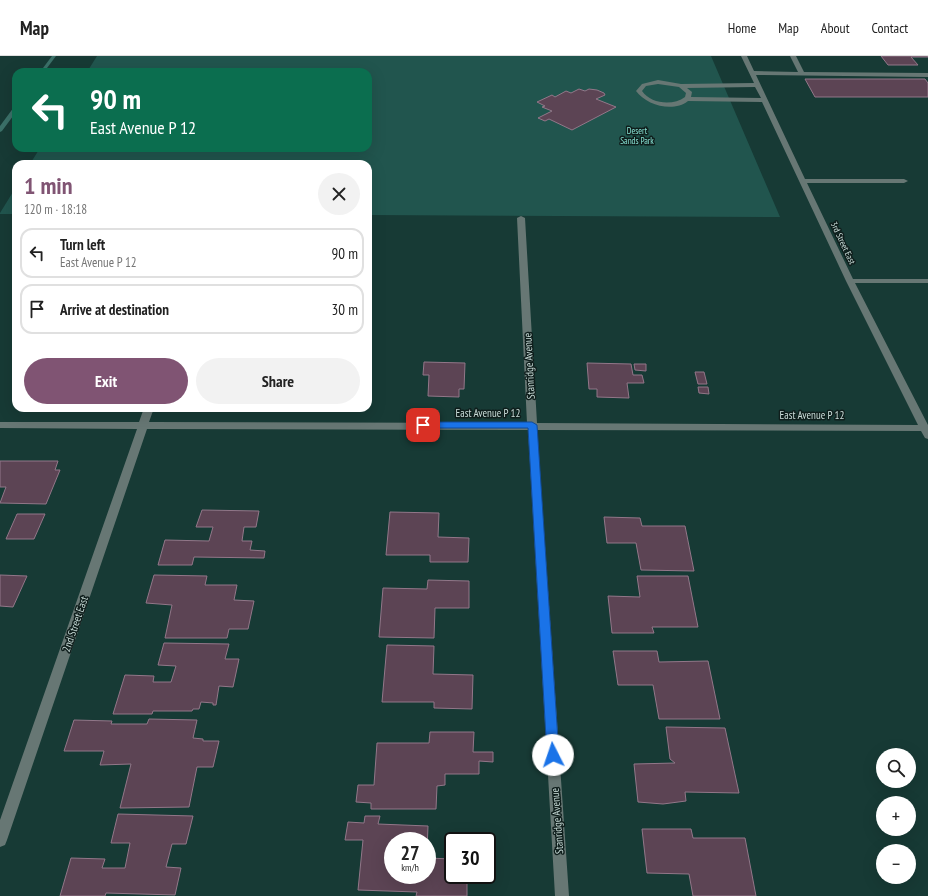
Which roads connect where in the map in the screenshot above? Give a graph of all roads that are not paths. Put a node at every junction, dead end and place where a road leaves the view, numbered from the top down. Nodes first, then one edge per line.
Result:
1 (744, 56) edge
2 (793, 56) edge
3 (752, 73) junction
4 (802, 74) junction
5 (928, 75) edge
6 (758, 85) junction
7 (681, 86) junction
8 (687, 99) junction
9 (765, 100) junction
10 (803, 181) junction
11 (904, 181) dead end
12 (521, 218) dead end
13 (850, 281) junction
14 (928, 281) edge
15 (148, 412) edge
16 (0, 424) edge
17 (143, 425) junction
18 (532, 425) junction
19 (927, 431) edge
20 (0, 840) edge
21 (562, 896) edge

1 - 3 street, 3rd Street East
2 - 4 street
3 - 4 street
3 - 6 street, 3rd Street East
4 - 5 street
6 - 7 street
6 - 9 street, 3rd Street East
7 - 8 street
7 - 8 street
8 - 9 street
9 - 10 street, 3rd Street East
10 - 11 street
10 - 13 street, 3rd Street East
12 - 18 street, Stanridge Avenue
13 - 14 street
13 - 19 street, 3rd Street East
15 - 17 street, 2nd Street East
16 - 17 street, East Avenue P 12
17 - 18 street, East Avenue P 12
17 - 20 street, 2nd Street East
18 - 19 street, East Avenue P 12
18 - 21 street, Stanridge Avenue

